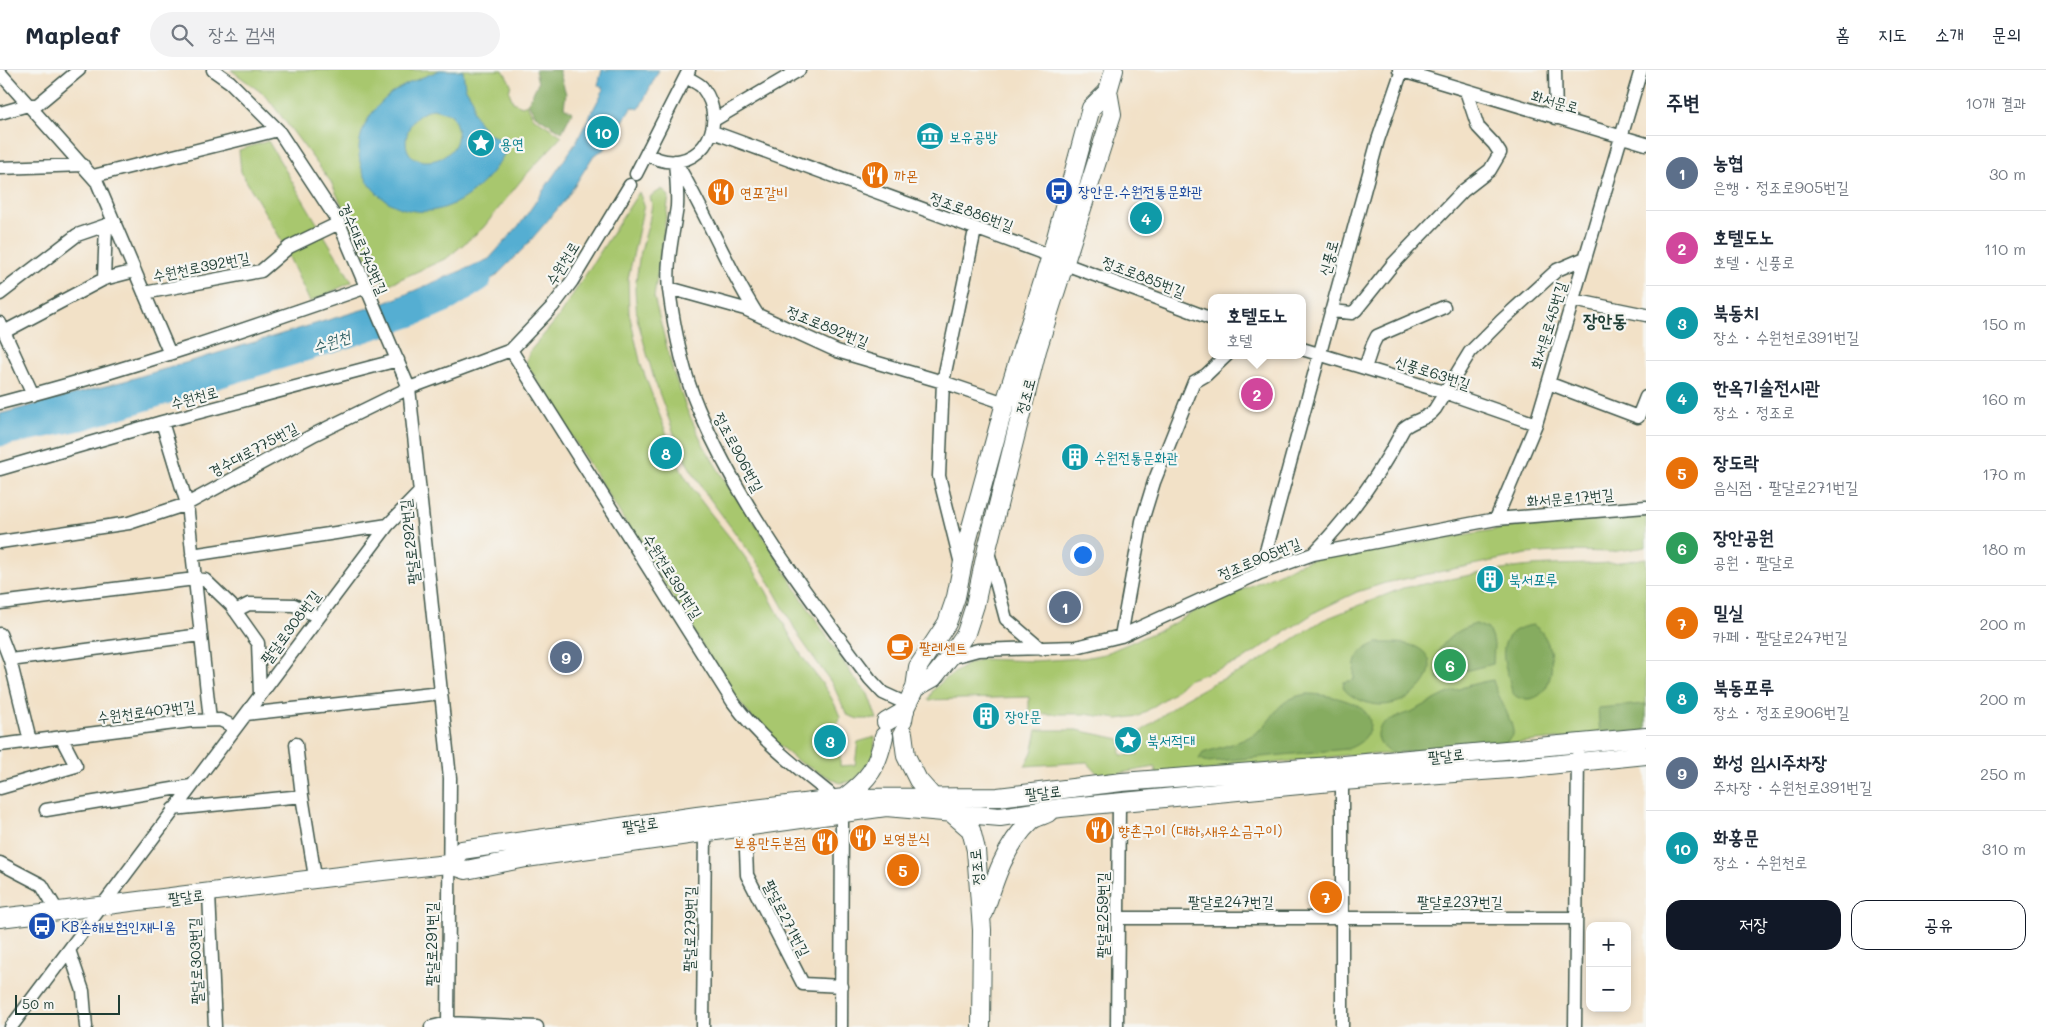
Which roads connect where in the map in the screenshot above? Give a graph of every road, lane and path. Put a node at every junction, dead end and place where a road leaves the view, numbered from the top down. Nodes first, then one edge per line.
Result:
1 (79, 70) edge
2 (213, 70) edge
3 (799, 70) edge
4 (1114, 70) edge
5 (1401, 70) edge
6 (1554, 70) edge
7 (1641, 70) edge
8 (0, 73) edge
9 (688, 73) edge
10 (1466, 91) junction
11 (28, 105) junction
12 (0, 113) edge
13 (1556, 118) junction
14 (714, 126) junction
15 (278, 130) junction
16 (1622, 136) junction
17 (1646, 144) edge
18 (647, 154) junction
19 (675, 161) junction
20 (83, 165) junction
21 (0, 168) edge
22 (92, 176) junction
23 (338, 223) junction
24 (110, 224) junction
25 (975, 230) junction
26 (1586, 258) junction
27 (1058, 260) junction
28 (135, 271) junction
29 (104, 279) junction
30 (669, 288) junction
31 (368, 292) junction
32 (144, 293) junction
33 (0, 294) edge
34 (1573, 300) junction
35 (1444, 307) dead end
36 (1331, 311) junction
37 (756, 314) junction
38 (1646, 315) edge
39 (1208, 317) edge
40 (3, 333) edge
41 (1306, 349) edge
42 (511, 350) junction
43 (170, 354) junction
44 (1319, 354) junction
45 (396, 356) junction
46 (1223, 359) edge
47 (1365, 368) junction
48 (942, 382) junction
49 (1548, 383) junction
50 (409, 388) junction
51 (1447, 393) junction
52 (33, 395) junction
53 (1646, 398) edge
54 (0, 403) edge
55 (1005, 403) junction
56 (162, 422) junction
57 (1536, 424) junction
58 (0, 468) edge
59 (420, 492) junction
60 (187, 504) junction
61 (1646, 507) edge
62 (1496, 519) junction
63 (388, 525) junction
64 (0, 542) edge
65 (987, 549) junction
66 (1313, 554) junction
67 (192, 555) junction
68 (962, 568) junction
69 (1260, 573) junction
70 (195, 579) junction
71 (0, 603) edge
72 (235, 611) junction
73 (318, 617) junction
74 (0, 634) edge
75 (201, 635) junction
76 (1121, 636) junction
77 (1041, 649) junction
78 (949, 658) junction
79 (10, 660) junction
80 (916, 688) junction
81 (441, 693) junction
82 (260, 694) junction
83 (246, 714) junction
84 (210, 720) junction
85 (898, 721) junction
86 (235, 728) junction
87 (62, 737) junction
88 (1646, 737) edge
89 (30, 741) junction
90 (1578, 742) junction
91 (0, 744) edge
92 (296, 744) dead end
93 (1646, 755) edge
94 (1578, 762) junction
95 (1342, 781) junction
96 (191, 786) junction
97 (0, 788) edge
98 (302, 796) junction
99 (933, 797) junction
100 (839, 804) junction
101 (1119, 804) junction
102 (1060, 808) junction
103 (173, 809) junction
104 (46, 810) dead end
105 (952, 812) junction
106 (746, 826) junction
107 (705, 832) junction
108 (0, 863) edge
109 (448, 864) junction
110 (315, 878) junction
111 (209, 894) junction
112 (100, 907) junction
113 (58, 912) junction
114 (1343, 917) junction
115 (0, 918) edge
116 (1119, 918) junction
117 (1576, 918) junction
118 (981, 922) junction
119 (69, 950) junction
120 (842, 986) junction
121 (448, 1025) edge
122 (11, 1027) edge
123 (86, 1027) edge
124 (215, 1027) edge
125 (431, 1027) edge
126 (536, 1027) edge
127 (703, 1027) edge
128 (841, 1027) edge
129 (981, 1027) edge
130 (1117, 1027) edge
131 (1342, 1027) edge
132 (1575, 1027) edge

1 - 11 street
2 - 15 street, 경수대로743번길
3 - 14 street
4 - 27 main road, 정조로
5 - 10 street, 화서문로
5 - 36 street, 신풍로
6 - 13 street
7 - 16 street, 화서문로45번길
8 - 11 street
9 - 14 street
9 - 18 street, 수원천로
10 - 13 street, 화서문로
10 - 36 street
11 - 12 street
11 - 20 street
13 - 16 street, 화서문로
14 - 19 street
14 - 25 street, 정조로886번길
15 - 22 street
15 - 23 street, 경수대로743번길
16 - 17 street, 화서문로
16 - 26 street, 화서문로45번길
18 - 19 street
18 - 42 street, 수원천로
19 - 30 street, 정조로906번길
19 - 37 street
20 - 21 street
20 - 22 street
22 - 24 street
23 - 31 street, 경수대로743번길
23 - 32 street, 수원천로392번길
24 - 28 street
24 - 29 street
24 - 33 street
25 - 27 street, 정조로886번길
25 - 48 street
26 - 34 street, 화서문로45번길
26 - 51 street
27 - 39 street, 정조로885번길
27 - 55 main road, 정조로
27 - 65 main road, 정조로
28 - 29 street
28 - 32 street
29 - 40 street
30 - 37 street, 정조로892번길
30 - 85 street, 정조로906번길
31 - 43 street
31 - 45 street, 경수대로743번길
32 - 43 street
34 - 38 street
34 - 49 street, 화서문로45번길
35 - 47 street
36 - 44 street, 신풍로
37 - 48 street, 정조로892번길
40 - 52 street
41 - 44 street
42 - 50 street, 경수대로775번길
42 - 100 street, 수원천로391번길
43 - 52 street
44 - 47 street, 신풍로63번길
44 - 69 street, 신풍로
45 - 50 street, 경수대로743번길
45 - 56 street, 수원천로
46 - 76 street
47 - 51 street, 신풍로63번길
48 - 55 street, 정조로892번길
48 - 68 street
49 - 53 street
49 - 57 street, 화서문로45번길
50 - 59 street, 팔달로292번길
50 - 60 street, 경수대로775번길
51 - 57 street, 신풍로63번길
51 - 66 street
52 - 54 street
55 - 68 main road, 정조로
56 - 58 street, 수원천로
56 - 60 street, 수원천로407번길
57 - 62 street, 화서문로45번길
59 - 63 street, 팔달로308번길
59 - 81 street, 팔달로292번길
60 - 64 street, 경수대로775번길
60 - 67 street, 수원천로407번길
61 - 62 street, 화서문로17번길
62 - 66 street, 정조로905번길
63 - 67 street
63 - 73 street, 팔달로308번길
65 - 77 street
65 - 78 main road, 정조로
66 - 69 street, 정조로905번길
67 - 70 street, 수원천로407번길
68 - 80 main road, 정조로
69 - 76 street, 정조로905번길
70 - 71 street
70 - 72 street
70 - 75 street, 수원천로407번길
72 - 73 street
72 - 82 street
73 - 82 street, 팔달로308번길
74 - 79 street
75 - 79 street
75 - 84 street, 수원천로407번길
76 - 77 street, 정조로905번길
77 - 78 street, 정조로905번길
78 - 80 main road, 정조로
79 - 89 street
80 - 85 main road, 정조로
81 - 83 street
81 - 109 street, 팔달로292번길
82 - 83 street, 팔달로308번길
83 - 86 street, 팔달로308번길
84 - 86 street
84 - 87 street, 수원천로407번길
85 - 99 main road, 정조로
85 - 100 main road
86 - 96 street, 팔달로308번길
87 - 89 street, 수원천로407번길
87 - 97 street
88 - 90 main road, 팔달로
89 - 91 street, 수원천로407번길
90 - 94 street
90 - 99 main road, 팔달로
92 - 98 street
93 - 94 main road, 팔달로
94 - 95 main road, 팔달로
94 - 117 street
95 - 101 main road, 팔달로
95 - 114 street
96 - 103 street, 팔달로308번길
96 - 104 street
98 - 103 street
98 - 110 street
99 - 100 main road, 팔달로
99 - 105 main road, 정조로
100 - 105 main road, 팔달로
100 - 106 main road, 팔달로
100 - 109 main road, 팔달로
100 - 120 street
101 - 102 main road, 팔달로
101 - 116 street, 팔달로259번길
102 - 105 main road, 팔달로
102 - 118 main road
103 - 112 street, 팔달로308번길
105 - 118 main road, 정조로
106 - 107 main road, 팔달로
106 - 120 street, 팔달로271번길
107 - 109 main road, 팔달로
107 - 127 street, 팔달로279번길
108 - 113 street
109 - 110 main road, 팔달로
109 - 121 street, 팔달로291번길
110 - 111 main road, 팔달로
111 - 112 main road, 팔달로
111 - 124 street, 팔달로303번길
112 - 113 main road, 팔달로
112 - 119 street, 팔달로308번길
113 - 115 main road, 팔달로
114 - 116 street, 팔달로247번길
114 - 117 street, 팔달로237번길
114 - 131 street
116 - 130 street, 팔달로259번길
117 - 132 street
118 - 129 main road, 정조로
119 - 122 street, 팔달로308번길
119 - 123 street
120 - 128 street
121 - 125 street
121 - 126 street

